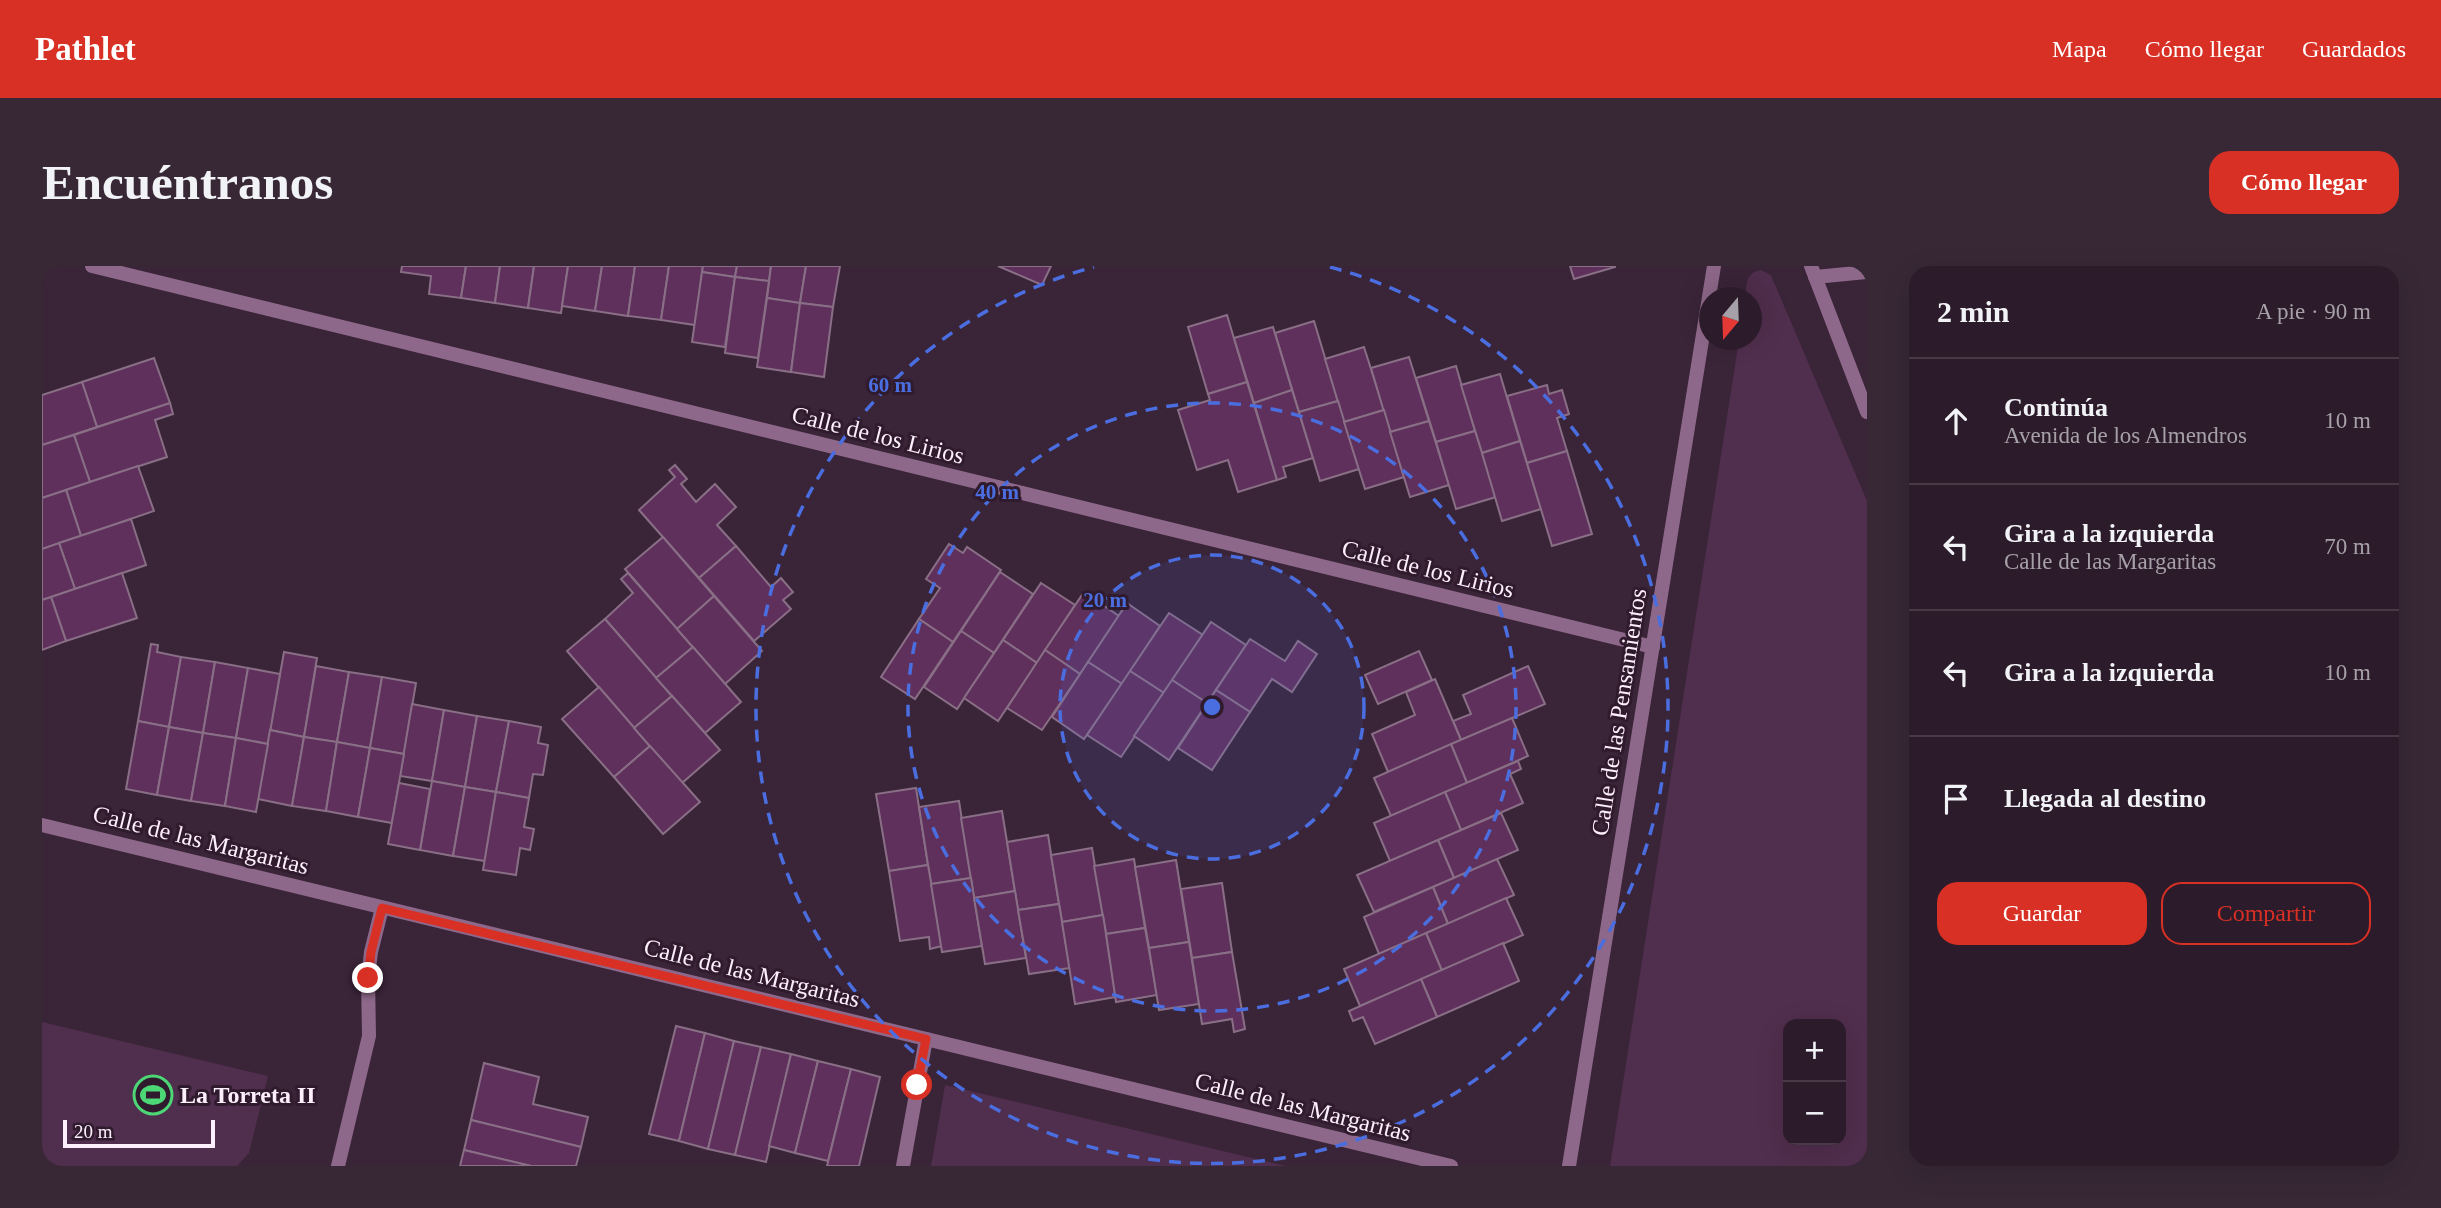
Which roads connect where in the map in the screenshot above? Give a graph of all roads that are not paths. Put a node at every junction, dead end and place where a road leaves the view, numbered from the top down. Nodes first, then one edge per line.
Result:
1 (92, 266) edge
2 (1714, 266) edge
3 (1813, 271) edge
4 (1867, 272) edge
5 (1867, 412) edge
6 (1653, 647) junction
7 (42, 825) edge
8 (382, 908) junction
9 (926, 1039) junction
10 (338, 1166) edge
11 (903, 1166) edge
12 (1451, 1166) edge
13 (1569, 1166) edge

1 - 6 street, Calle de los Lirios
2 - 6 street, Calle de las Pensamientos
3 - 4 street
3 - 5 street
6 - 13 street, Calle de las Pensamientos
7 - 8 street, Calle de las Margaritas
8 - 9 street, Calle de las Margaritas
8 - 10 street
9 - 11 street
9 - 12 street, Calle de las Margaritas

